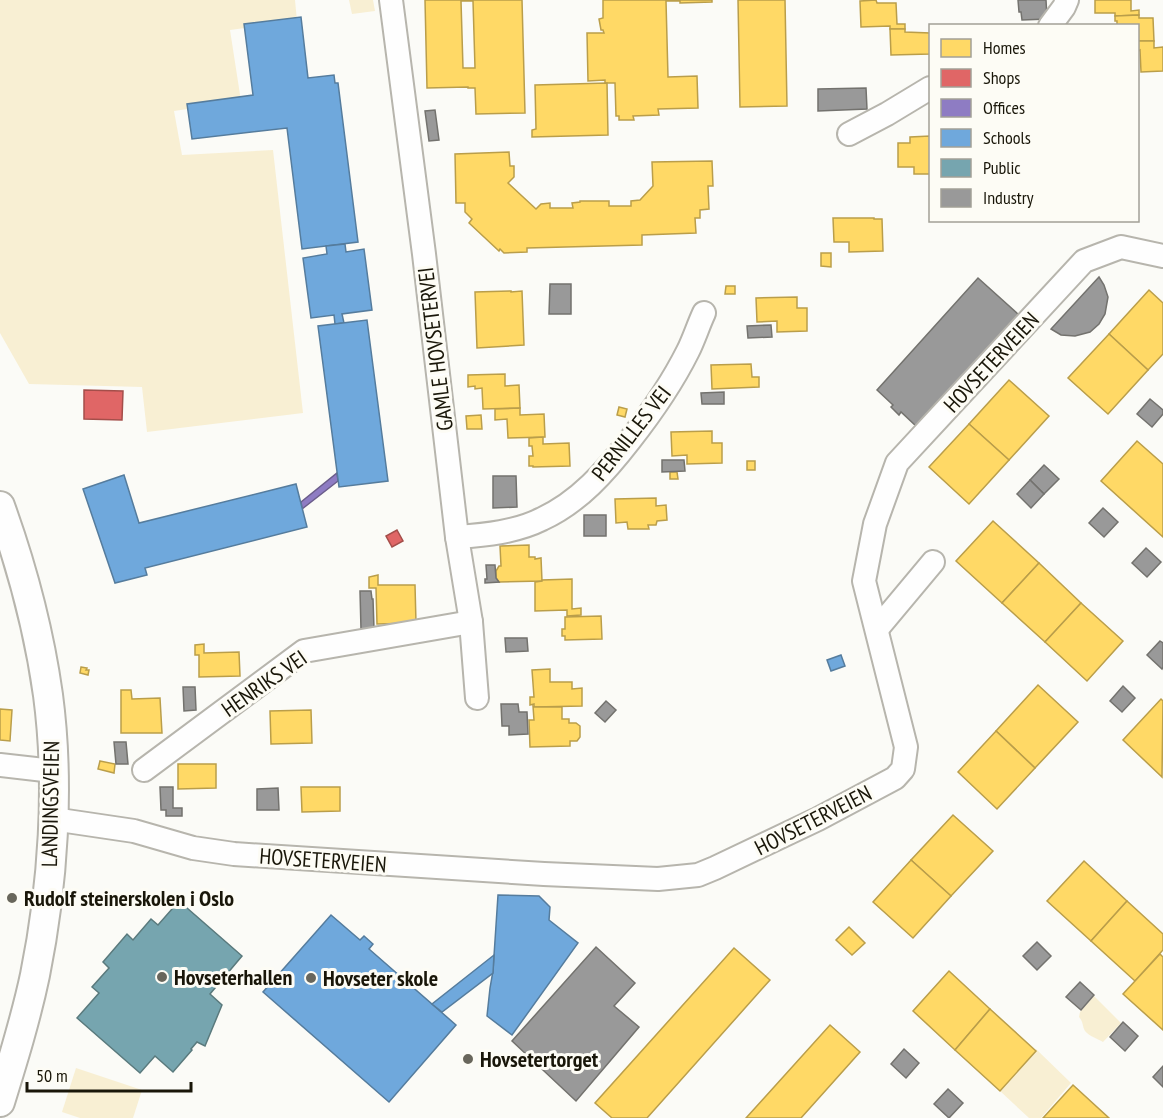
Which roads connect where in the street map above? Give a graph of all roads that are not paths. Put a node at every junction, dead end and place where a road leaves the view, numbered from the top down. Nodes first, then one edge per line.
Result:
1 (391, 0) edge
2 (1066, 0) edge
3 (1051, 24) edge
4 (929, 89) edge
5 (849, 134) dead end
6 (1163, 256) edge
7 (704, 313) dead end
8 (0, 507) edge
9 (457, 537) junction
10 (933, 562) dead end
11 (471, 622) junction
12 (877, 629) junction
13 (477, 698) dead end
14 (0, 765) edge
15 (144, 770) dead end
16 (53, 771) junction
17 (53, 819) junction
18 (0, 1102) edge

1 - 9 street, GAMLE HOVSETERVEI
2 - 3 street
4 - 5 street
6 - 12 street, HOVSETERVEIEN
7 - 9 street, PERNILLES VEI
8 - 16 street, LANDINGSVEIEN
9 - 11 street, GAMLE HOVSETERVEI
10 - 12 street
11 - 13 street, GAMLE HOVSETERVEI
11 - 15 street, HENRIKS VEI
12 - 17 street, HOVSETERVEIEN
14 - 16 street
16 - 17 street, LANDINGSVEIEN
17 - 18 street, LANDINGSVEIEN

